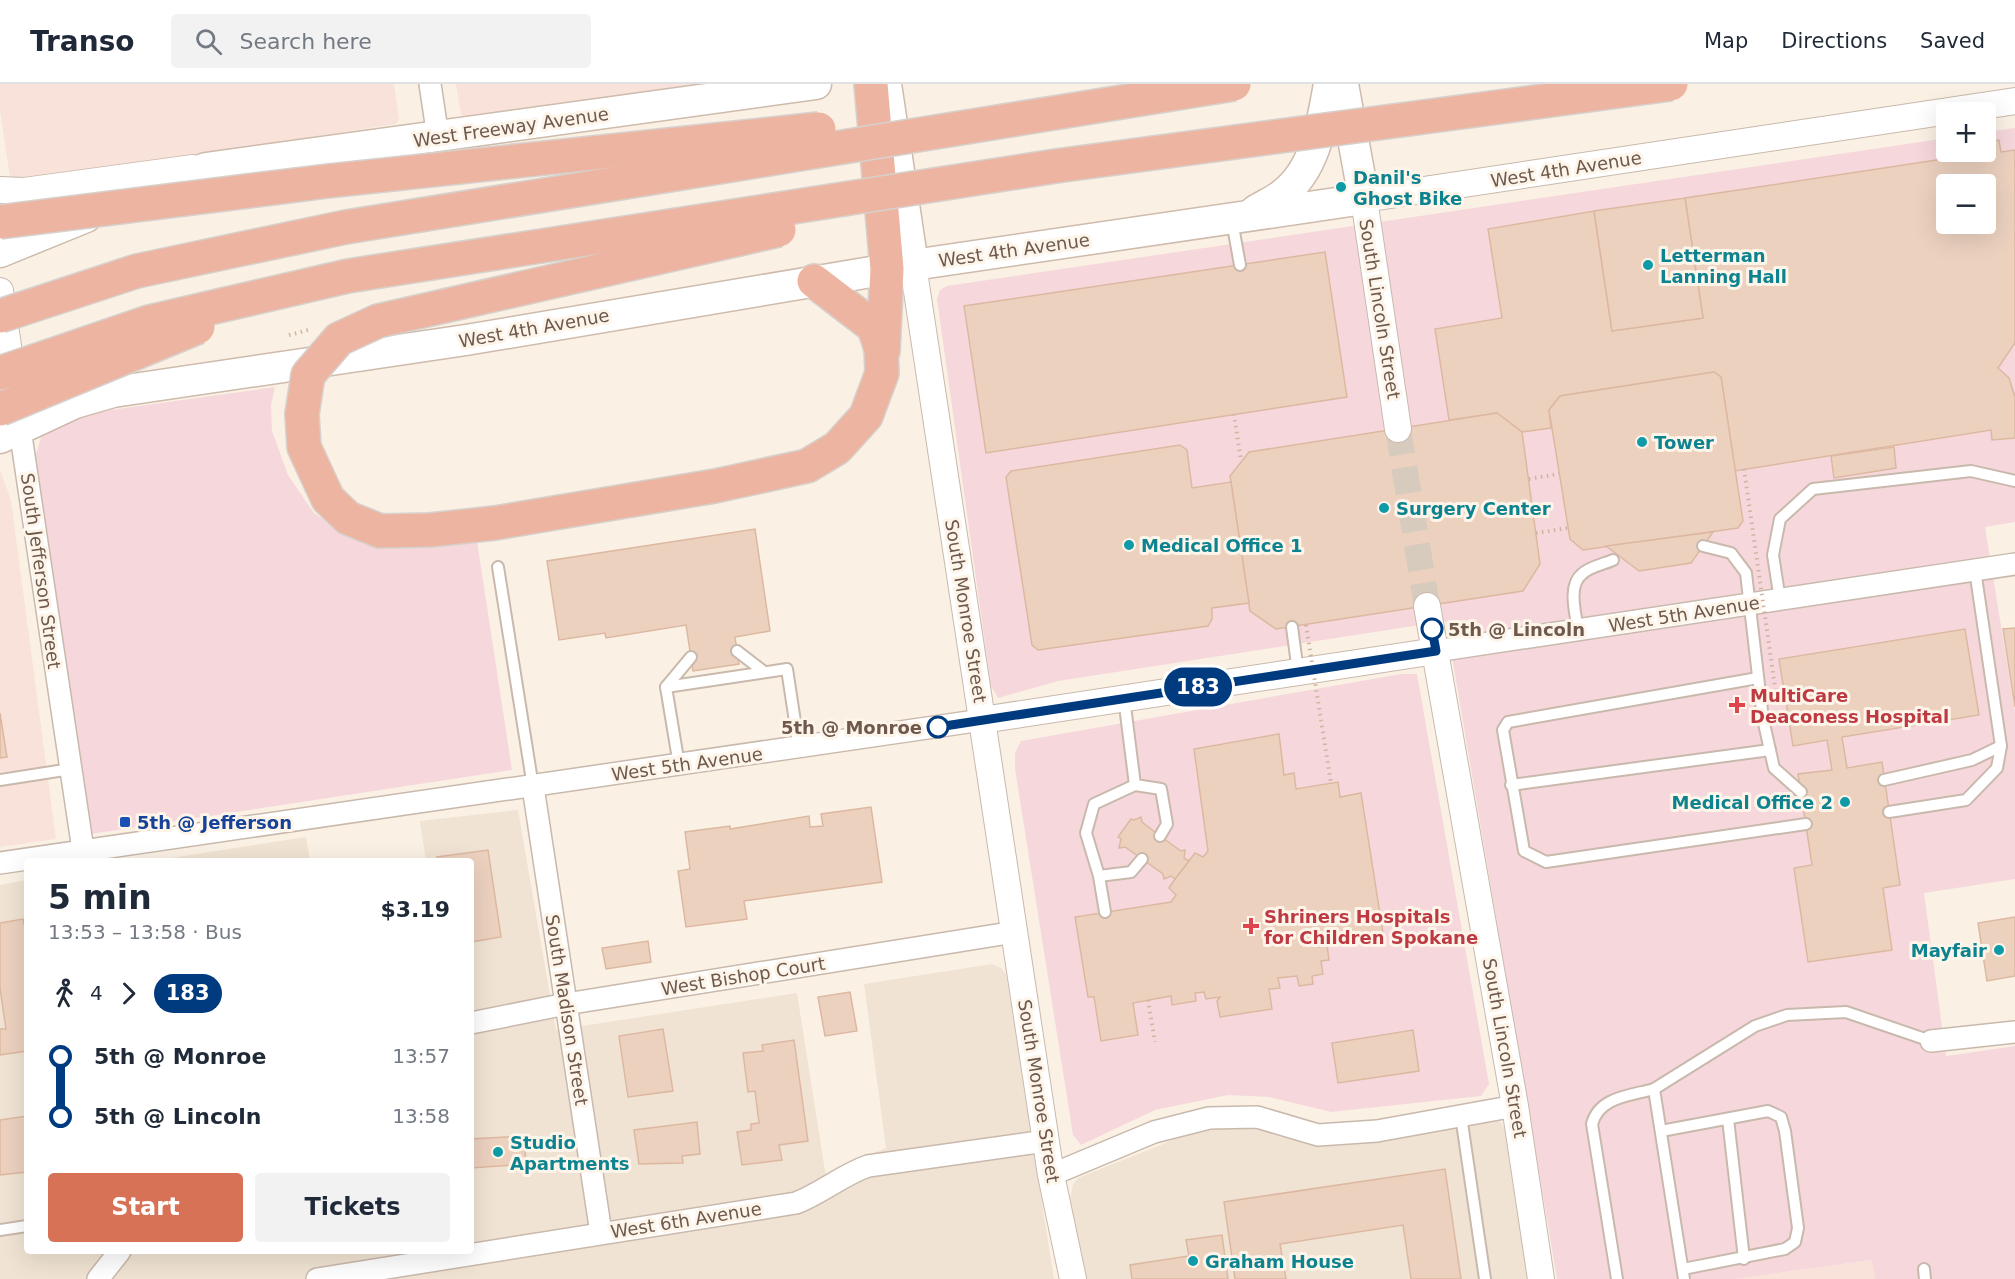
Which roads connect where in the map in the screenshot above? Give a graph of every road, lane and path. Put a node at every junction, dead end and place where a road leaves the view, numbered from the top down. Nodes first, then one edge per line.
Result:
1 (430, 84) edge
2 (816, 84) edge
3 (871, 84) edge
4 (886, 84) edge
5 (1234, 84) edge
6 (1329, 84) edge
7 (1343, 84) edge
8 (1671, 84) edge
9 (1155, 95) junction
10 (2015, 101) edge
11 (438, 137) junction
12 (1056, 166) junction
13 (206, 168) junction
14 (0, 190) edge
15 (1364, 200) junction
16 (1240, 217) junction
17 (0, 222) edge
18 (0, 252) edge
19 (1240, 265) dead end
20 (900, 267) junction
21 (348, 276) junction
22 (814, 281) junction
23 (0, 291) edge
24 (0, 316) edge
25 (0, 373) edge
26 (882, 373) junction
27 (1234, 414) dead end
28 (7, 425) edge
29 (1398, 429) tunnel mouth
30 (1241, 461) dead end
31 (1744, 469) dead end
32 (1559, 474) dead end
33 (1528, 479) dead end
34 (2015, 481) edge
35 (1568, 528) dead end
36 (1536, 533) dead end
37 (1703, 546) dead end
38 (1613, 560) dead end
39 (2015, 564) edge
40 (498, 567) dead end
41 (1975, 570) junction
42 (1780, 600) junction
43 (1749, 604) junction
44 (1427, 606) tunnel mouth
45 (1306, 625) dead end
46 (1292, 627) dead end
47 (1578, 630) junction
48 (737, 651) dead end
49 (1436, 651) junction
50 (691, 657) dead end
51 (763, 671) junction
52 (1298, 672) junction
53 (1758, 678) junction
54 (666, 687) junction
55 (1124, 698) junction
56 (1785, 700) dead end
57 (982, 720) junction
58 (2001, 746) junction
59 (799, 748) junction
60 (1770, 750) junction
61 (679, 765) junction
62 (71, 770) junction
63 (0, 780) edge
64 (1884, 780) dead end
65 (1331, 783) dead end
66 (1136, 785) junction
67 (1511, 785) junction
68 (533, 787) junction
69 (1801, 792) dead end
70 (1889, 812) dead end
71 (1806, 824) dead end
72 (1160, 836) dead end
73 (83, 850) junction
74 (32, 858) edge
75 (24, 859) edge
76 (1142, 859) dead end
77 (0, 863) edge
78 (1099, 876) junction
79 (1105, 912) dead end
80 (1015, 932) junction
81 (1148, 1000) dead end
82 (566, 1004) junction
83 (474, 1022) edge
84 (2015, 1032) edge
85 (1931, 1041) joint
86 (1155, 1042) dead end
87 (1654, 1089) junction
88 (1515, 1106) junction
89 (1461, 1116) junction
90 (1728, 1119) junction
91 (1661, 1131) junction
92 (1046, 1141) junction
93 (1051, 1175) junction
94 (24, 1226) edge
95 (0, 1230) edge
96 (601, 1233) junction
97 (118, 1254) edge
98 (472, 1254) edge
99 (474, 1254) edge
100 (1744, 1259) junction
101 (1684, 1274) edge
102 (98, 1279) edge
103 (318, 1279) edge
104 (1073, 1279) edge
105 (1485, 1279) edge
106 (1541, 1279) edge
107 (1617, 1279) edge

1 - 11 street
2 - 11 main road, West Freeway Avenue
3 - 20 highway
4 - 20 main road, South Monroe Street
5 - 9 highway, bridge
6 - 16 main road
7 - 15 main road, South Lincoln Street
8 - 12 highway, bridge
9 - 17 highway, bridge
9 - 24 highway, bridge
10 - 15 street, West 4th Avenue
11 - 13 main road, West Freeway Avenue
12 - 21 highway, bridge
12 - 26 highway, bridge
13 - 14 street, West Freeway Avenue
13 - 18 main road, West Freeway Avenue
15 - 16 main road, West 4th Avenue
15 - 29 street, South Lincoln Street
16 - 19 lane
16 - 20 main road, West 4th Avenue
20 - 22 main road, West 4th Avenue
20 - 26 highway
20 - 57 street, South Monroe Street
21 - 25 highway, bridge
21 - 28 highway, bridge
22 - 26 highway
22 - 28 main road, West 4th Avenue
23 - 28 street, South Jefferson Street
27 - 30 path
28 - 62 street, South Jefferson Street
31 - 56 path, bridge
32 - 33 path
34 - 42 lane
35 - 36 path
37 - 43 lane
38 - 47 lane
39 - 41 street, West 5th Avenue
40 - 68 lane
41 - 42 street, West 5th Avenue
41 - 58 lane
42 - 43 street, West 5th Avenue
43 - 47 street, West 5th Avenue
43 - 53 lane
44 - 49 street, South Lincoln Street
45 - 65 path, bridge
46 - 52 lane
47 - 49 street, West 5th Avenue
48 - 51 lane
49 - 52 street, West 5th Avenue
49 - 88 street, South Lincoln Street
50 - 54 lane
51 - 54 lane
51 - 59 lane
52 - 55 street, West 5th Avenue
53 - 60 lane
53 - 67 lane
54 - 61 lane
55 - 57 street, West 5th Avenue
55 - 66 lane
57 - 59 street, West 5th Avenue
57 - 80 street, South Monroe Street
58 - 64 lane
58 - 70 lane
59 - 61 street, West 5th Avenue
60 - 67 lane
60 - 69 lane
61 - 68 street, West 5th Avenue
62 - 63 lane
62 - 73 street, South Jefferson Street
66 - 72 lane
66 - 78 lane
67 - 71 lane
68 - 73 street, West 5th Avenue
68 - 82 street, South Madison Street
73 - 74 street, West 5th Avenue
75 - 77 street, West 5th Avenue
76 - 78 lane
78 - 79 lane
80 - 82 street, West Bishop Court
80 - 92 street, South Monroe Street
81 - 86 path
82 - 83 street, West Bishop Court
82 - 96 street, South Madison Street
84 - 85 street
85 - 87 lane
87 - 91 lane
87 - 107 lane
88 - 89 street
88 - 106 street, South Lincoln Street
89 - 93 street
89 - 105 lane
90 - 91 lane
90 - 100 lane
90 - 100 lane
91 - 101 lane
92 - 93 street, South Monroe Street
92 - 96 street, West 6th Avenue
93 - 104 street, South Monroe Street
94 - 95 lane
96 - 99 street, West 6th Avenue
97 - 102 street
98 - 103 street, West 6th Avenue
100 - 101 lane

